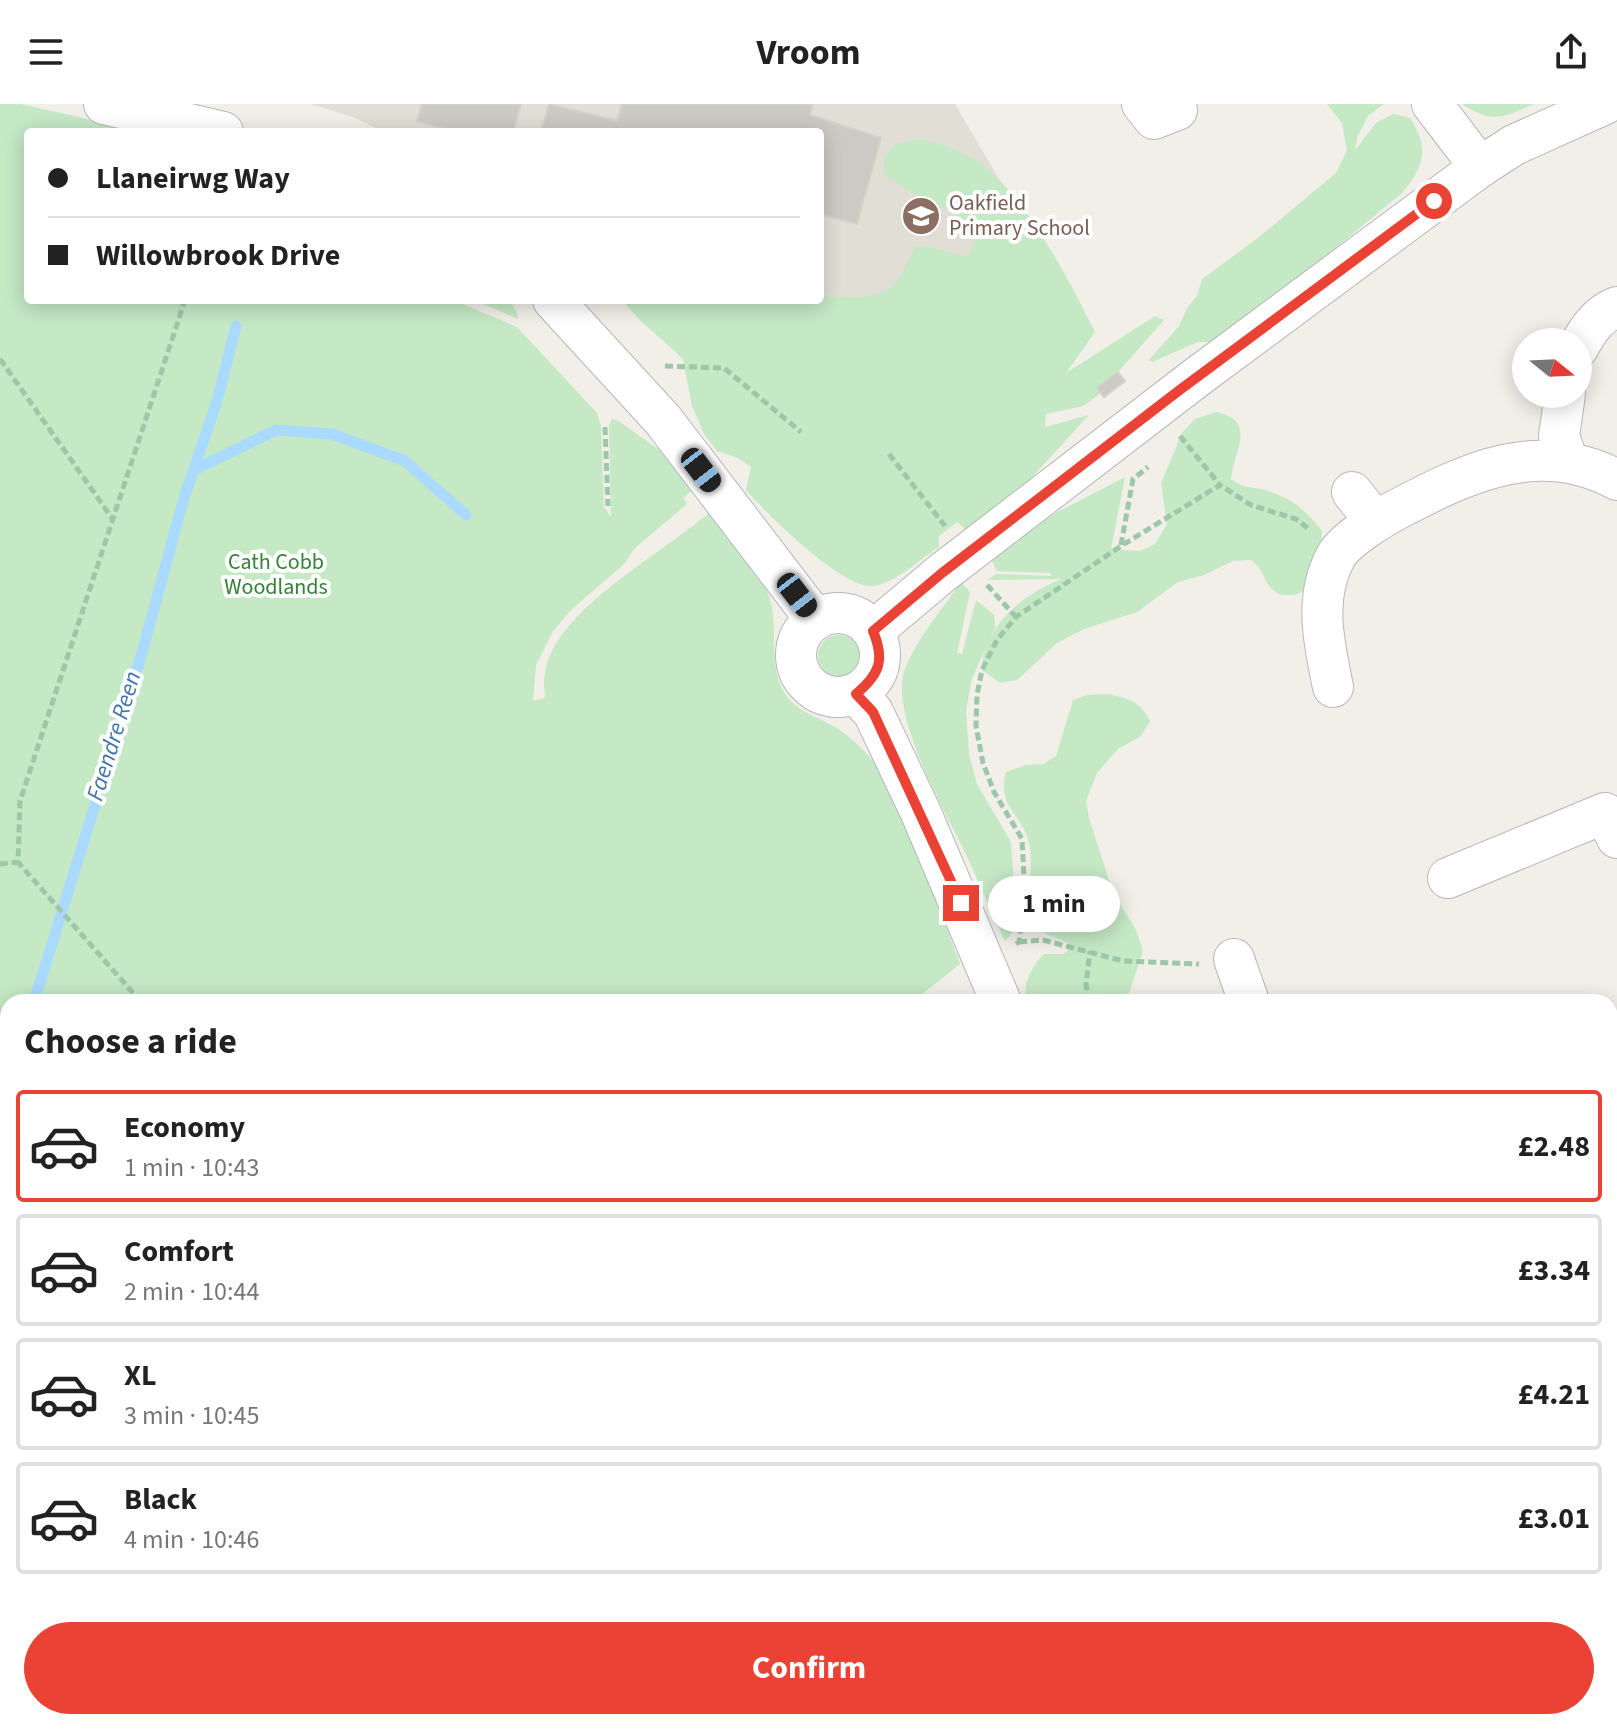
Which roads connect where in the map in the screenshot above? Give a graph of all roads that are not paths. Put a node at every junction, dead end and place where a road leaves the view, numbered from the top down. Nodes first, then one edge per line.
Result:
1 (104, 104) edge
2 (1432, 104) edge
3 (1605, 104) edge
4 (206, 128) edge
5 (1480, 167) junction
6 (557, 304) edge
7 (1617, 307) edge
8 (1589, 328) edge
9 (1563, 408) edge
10 (1568, 462) junction
11 (1617, 480) edge
12 (816, 620) junction
13 (873, 631) junction
14 (1333, 687) dead end
15 (856, 694) junction
16 (1617, 838) edge
17 (1448, 878) dead end
18 (1234, 959) road end
19 (998, 994) edge
20 (1246, 994) edge

1 - 4 street
2 - 5 street
3 - 5 street
5 - 13 street
6 - 12 street
7 - 8 street
9 - 10 street
10 - 11 street
10 - 14 street
12 - 13 street
12 - 15 street
13 - 15 street
15 - 19 street
16 - 17 street
18 - 20 street

